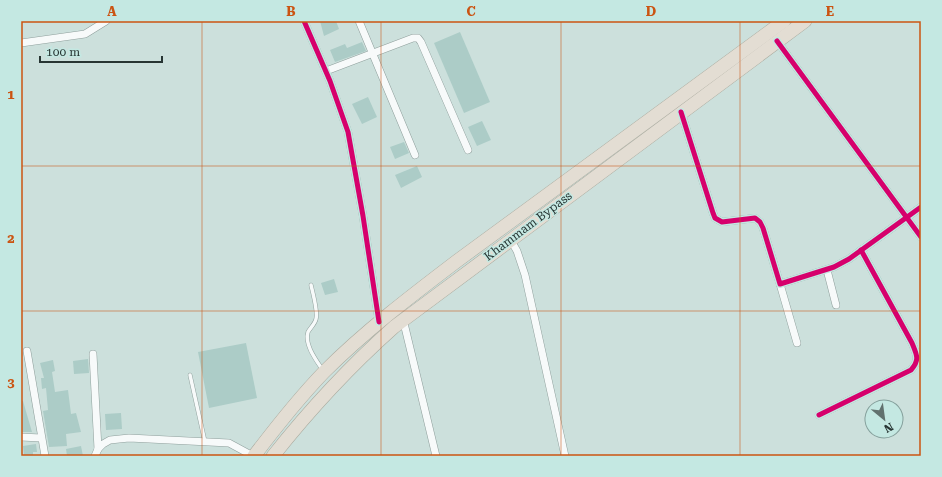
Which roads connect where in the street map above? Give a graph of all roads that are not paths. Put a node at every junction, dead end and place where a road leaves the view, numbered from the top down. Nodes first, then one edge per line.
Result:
1 (106, 21) edge
2 (304, 21) edge
3 (359, 21) edge
4 (784, 21) edge
5 (805, 21) edge
6 (773, 37) junction
7 (21, 43) edge
8 (372, 54) junction
9 (326, 71) junction
10 (681, 112) junction
11 (468, 150) dead end
12 (415, 156) dead end
13 (921, 207) edge
14 (907, 218) junction
15 (921, 237) edge
16 (510, 239) junction
17 (861, 250) junction
18 (463, 256) junction
19 (472, 267) junction
20 (827, 270) junction
21 (780, 284) junction
22 (311, 285) dead end
23 (836, 304) dead end
24 (403, 319) junction
25 (379, 322) junction
26 (797, 343) dead end
27 (27, 351) dead end
28 (93, 354) dead end
29 (324, 372) junction
30 (190, 375) dead end
31 (819, 414) dead end
32 (21, 437) edge
33 (41, 438) junction
34 (205, 442) junction
35 (97, 453) edge
36 (45, 456) edge
37 (253, 456) edge
38 (273, 456) edge
39 (436, 456) edge
40 (565, 456) edge

1 - 7 street
2 - 9 street
3 - 8 street
4 - 6 highway, Khammam Bypass
5 - 6 highway, Khammam Bypass
6 - 10 highway, Khammam Bypass
6 - 14 street
6 - 18 highway, Khammam Bypass
8 - 9 street
8 - 11 street
8 - 12 street
9 - 25 street
10 - 16 highway, Khammam Bypass
10 - 21 street
13 - 14 street
14 - 15 street
14 - 17 street
16 - 19 highway, Khammam Bypass
16 - 40 street
17 - 20 street
17 - 31 street
18 - 19 highway
18 - 25 highway, Khammam Bypass
19 - 24 highway, Khammam Bypass
20 - 21 street
20 - 23 street
21 - 26 street
22 - 29 lane
24 - 38 highway, Khammam Bypass
24 - 39 street
25 - 29 highway, Khammam Bypass
27 - 33 street
28 - 35 street
29 - 37 highway, Khammam Bypass
30 - 34 lane
32 - 33 street
33 - 36 street
34 - 35 street
34 - 37 street

